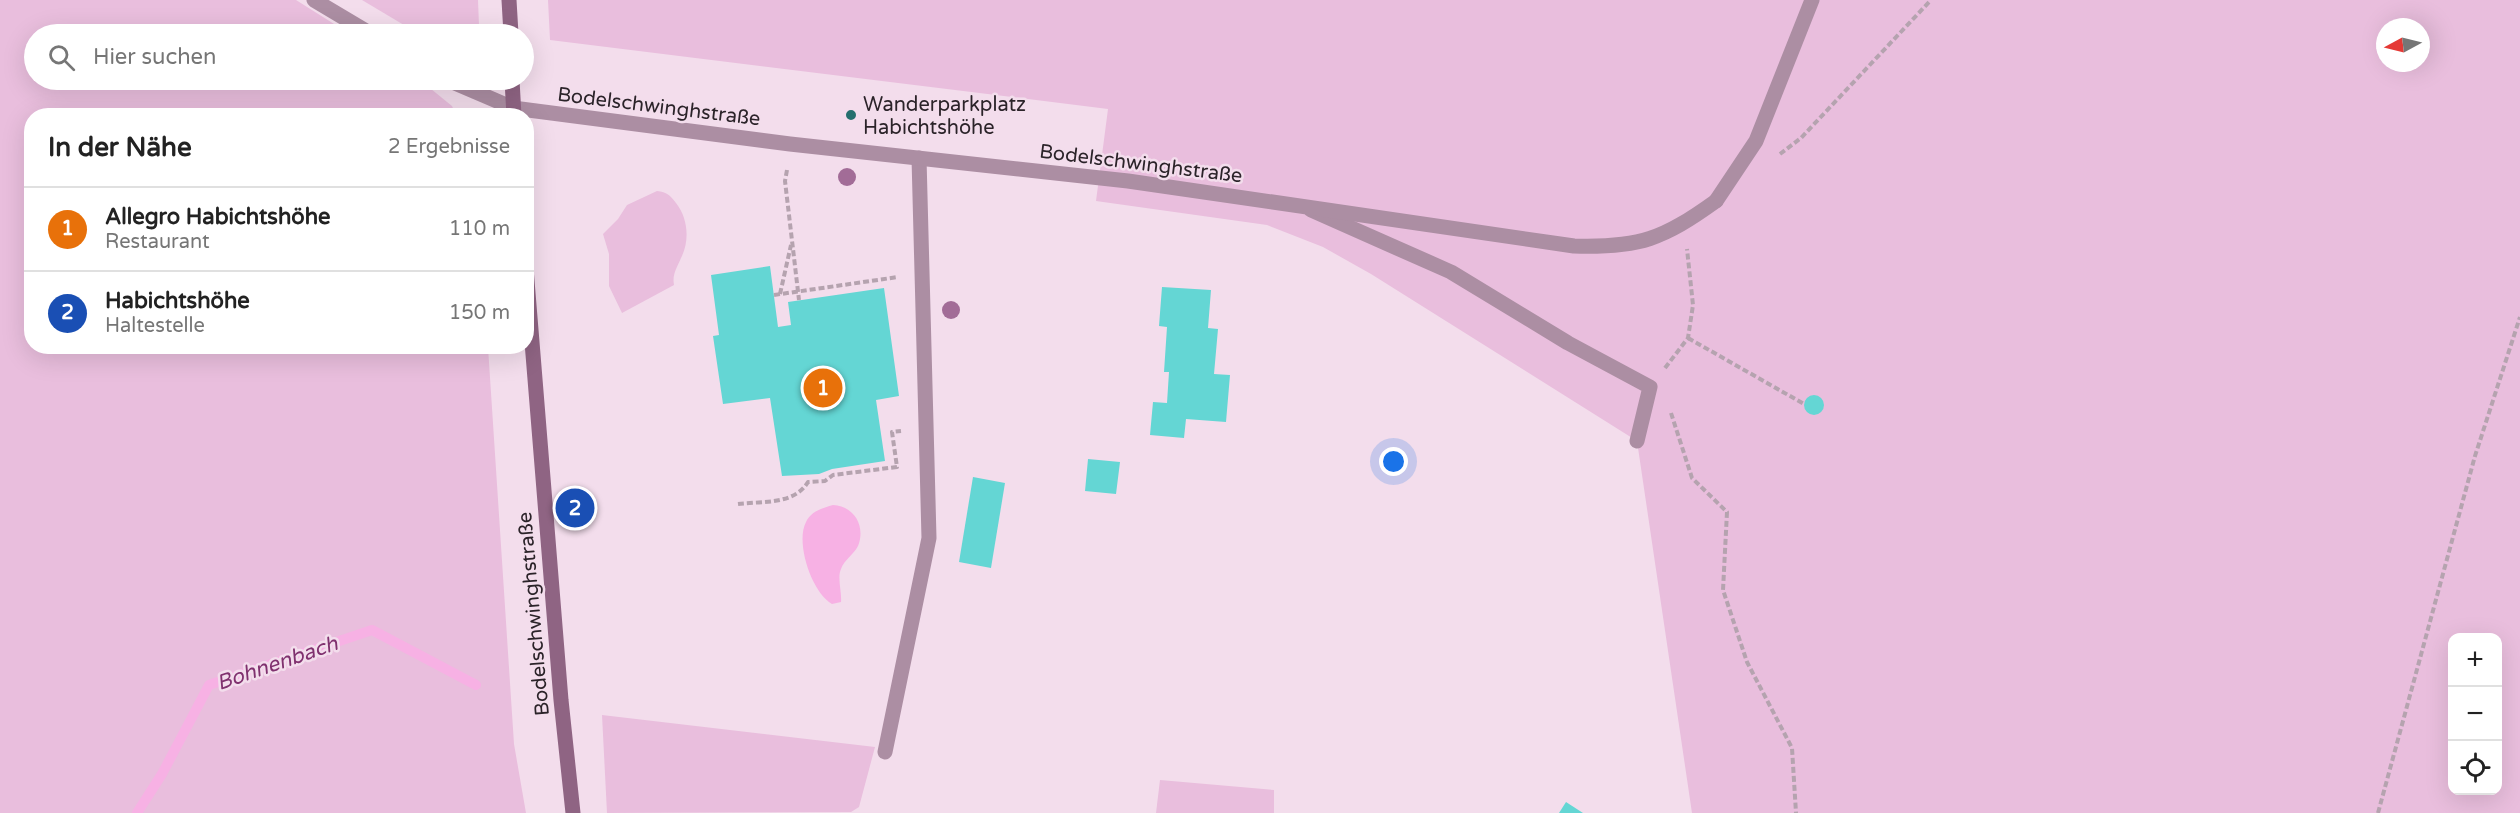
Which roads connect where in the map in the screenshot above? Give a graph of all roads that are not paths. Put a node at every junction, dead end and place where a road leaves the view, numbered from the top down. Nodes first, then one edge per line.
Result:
1 (314, 0) edge
2 (509, 0) edge
3 (1812, 0) edge
4 (354, 24) edge
5 (510, 24) edge
6 (469, 90) edge
7 (513, 90) edge
8 (506, 108) edge
9 (514, 108) edge
10 (534, 114) edge
11 (919, 158) junction
12 (1301, 206) junction
13 (533, 354) edge
14 (1637, 441) dead end
15 (885, 752) dead end
16 (573, 813) edge

1 - 4 street
2 - 5 street
3 - 12 street, Bodelschwinghstraße
6 - 8 street, Bodelschwinghstraße
7 - 9 street
10 - 11 street, Bodelschwinghstraße
11 - 12 street, Bodelschwinghstraße
11 - 15 street
12 - 14 street
13 - 16 street, Bodelschwinghstraße

